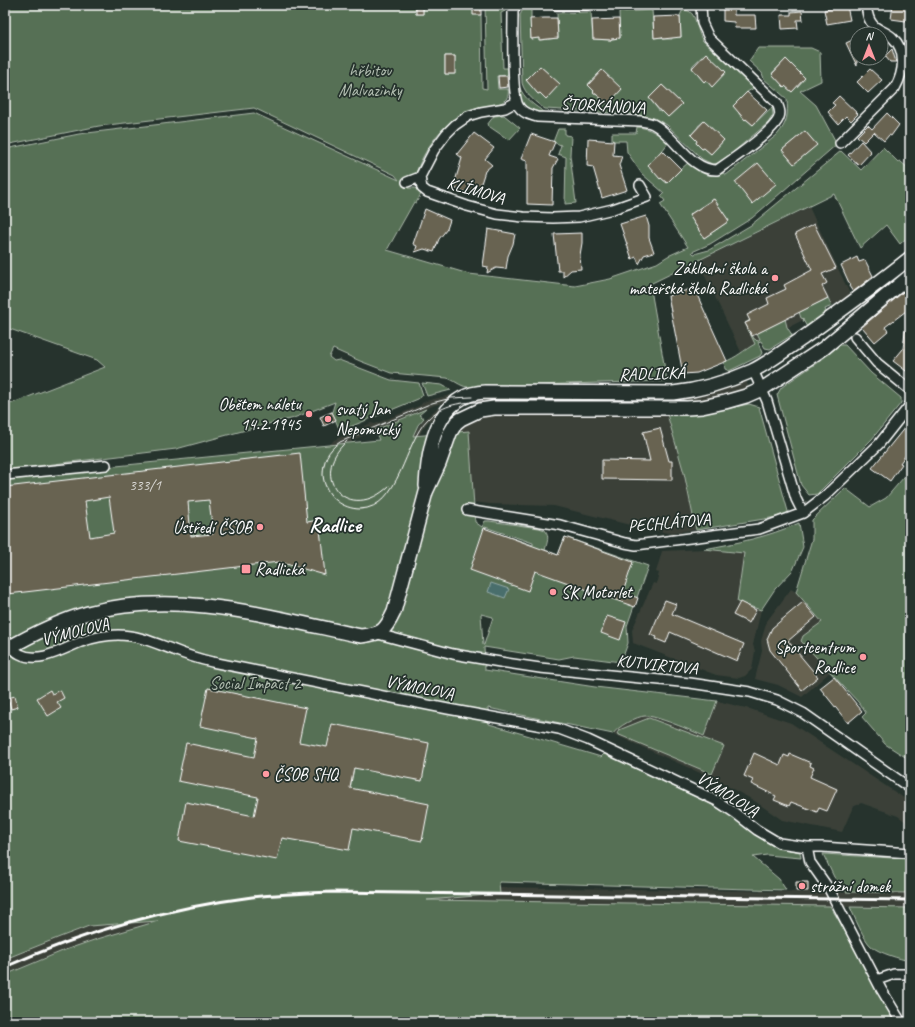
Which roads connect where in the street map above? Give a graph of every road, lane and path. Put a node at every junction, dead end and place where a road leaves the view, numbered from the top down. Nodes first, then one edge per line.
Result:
1 (516, 5) edge
2 (556, 5) edge
3 (587, 5) edge
4 (701, 5) edge
5 (866, 5) edge
6 (516, 102) junction
7 (840, 143) dead end
8 (420, 177) junction
9 (407, 182) dead end
10 (640, 185) dead end
11 (910, 258) edge
12 (910, 276) edge
13 (855, 337) dead end
14 (753, 370) junction
15 (762, 389) junction
16 (910, 390) edge
17 (910, 405) edge
18 (106, 465) dead end
19 (5, 475) edge
20 (426, 492) junction
21 (466, 510) dead end
22 (803, 513) junction
23 (378, 634) junction
24 (7, 645) edge
25 (910, 788) edge
26 (807, 847) junction
27 (910, 853) edge
28 (910, 974) edge
29 (877, 980) junction
30 (901, 1022) edge

1 - 6 street
2 - 3 street
4 - 6 street, ŠTORKÁNOVA
5 - 7 street
6 - 8 street, KLÍMOVA
8 - 9 street
8 - 10 street, KLÍMOVA
11 - 14 main road, RADLICKÁ
12 - 15 main road, RADLICKÁ
13 - 16 street
14 - 15 street
14 - 20 main road, RADLICKÁ
15 - 20 main road, RADLICKÁ
15 - 22 street
17 - 22 street, PECHLÁTOVA
18 - 19 street
20 - 23 main road, RADLICKÁ
21 - 22 street, PECHLÁTOVA
23 - 24 main road
23 - 25 street, KUTVIRTOVA
24 - 26 street, VÝMOLOVA
26 - 27 street, VÝMOLOVA
26 - 29 street
28 - 29 street
29 - 30 street

